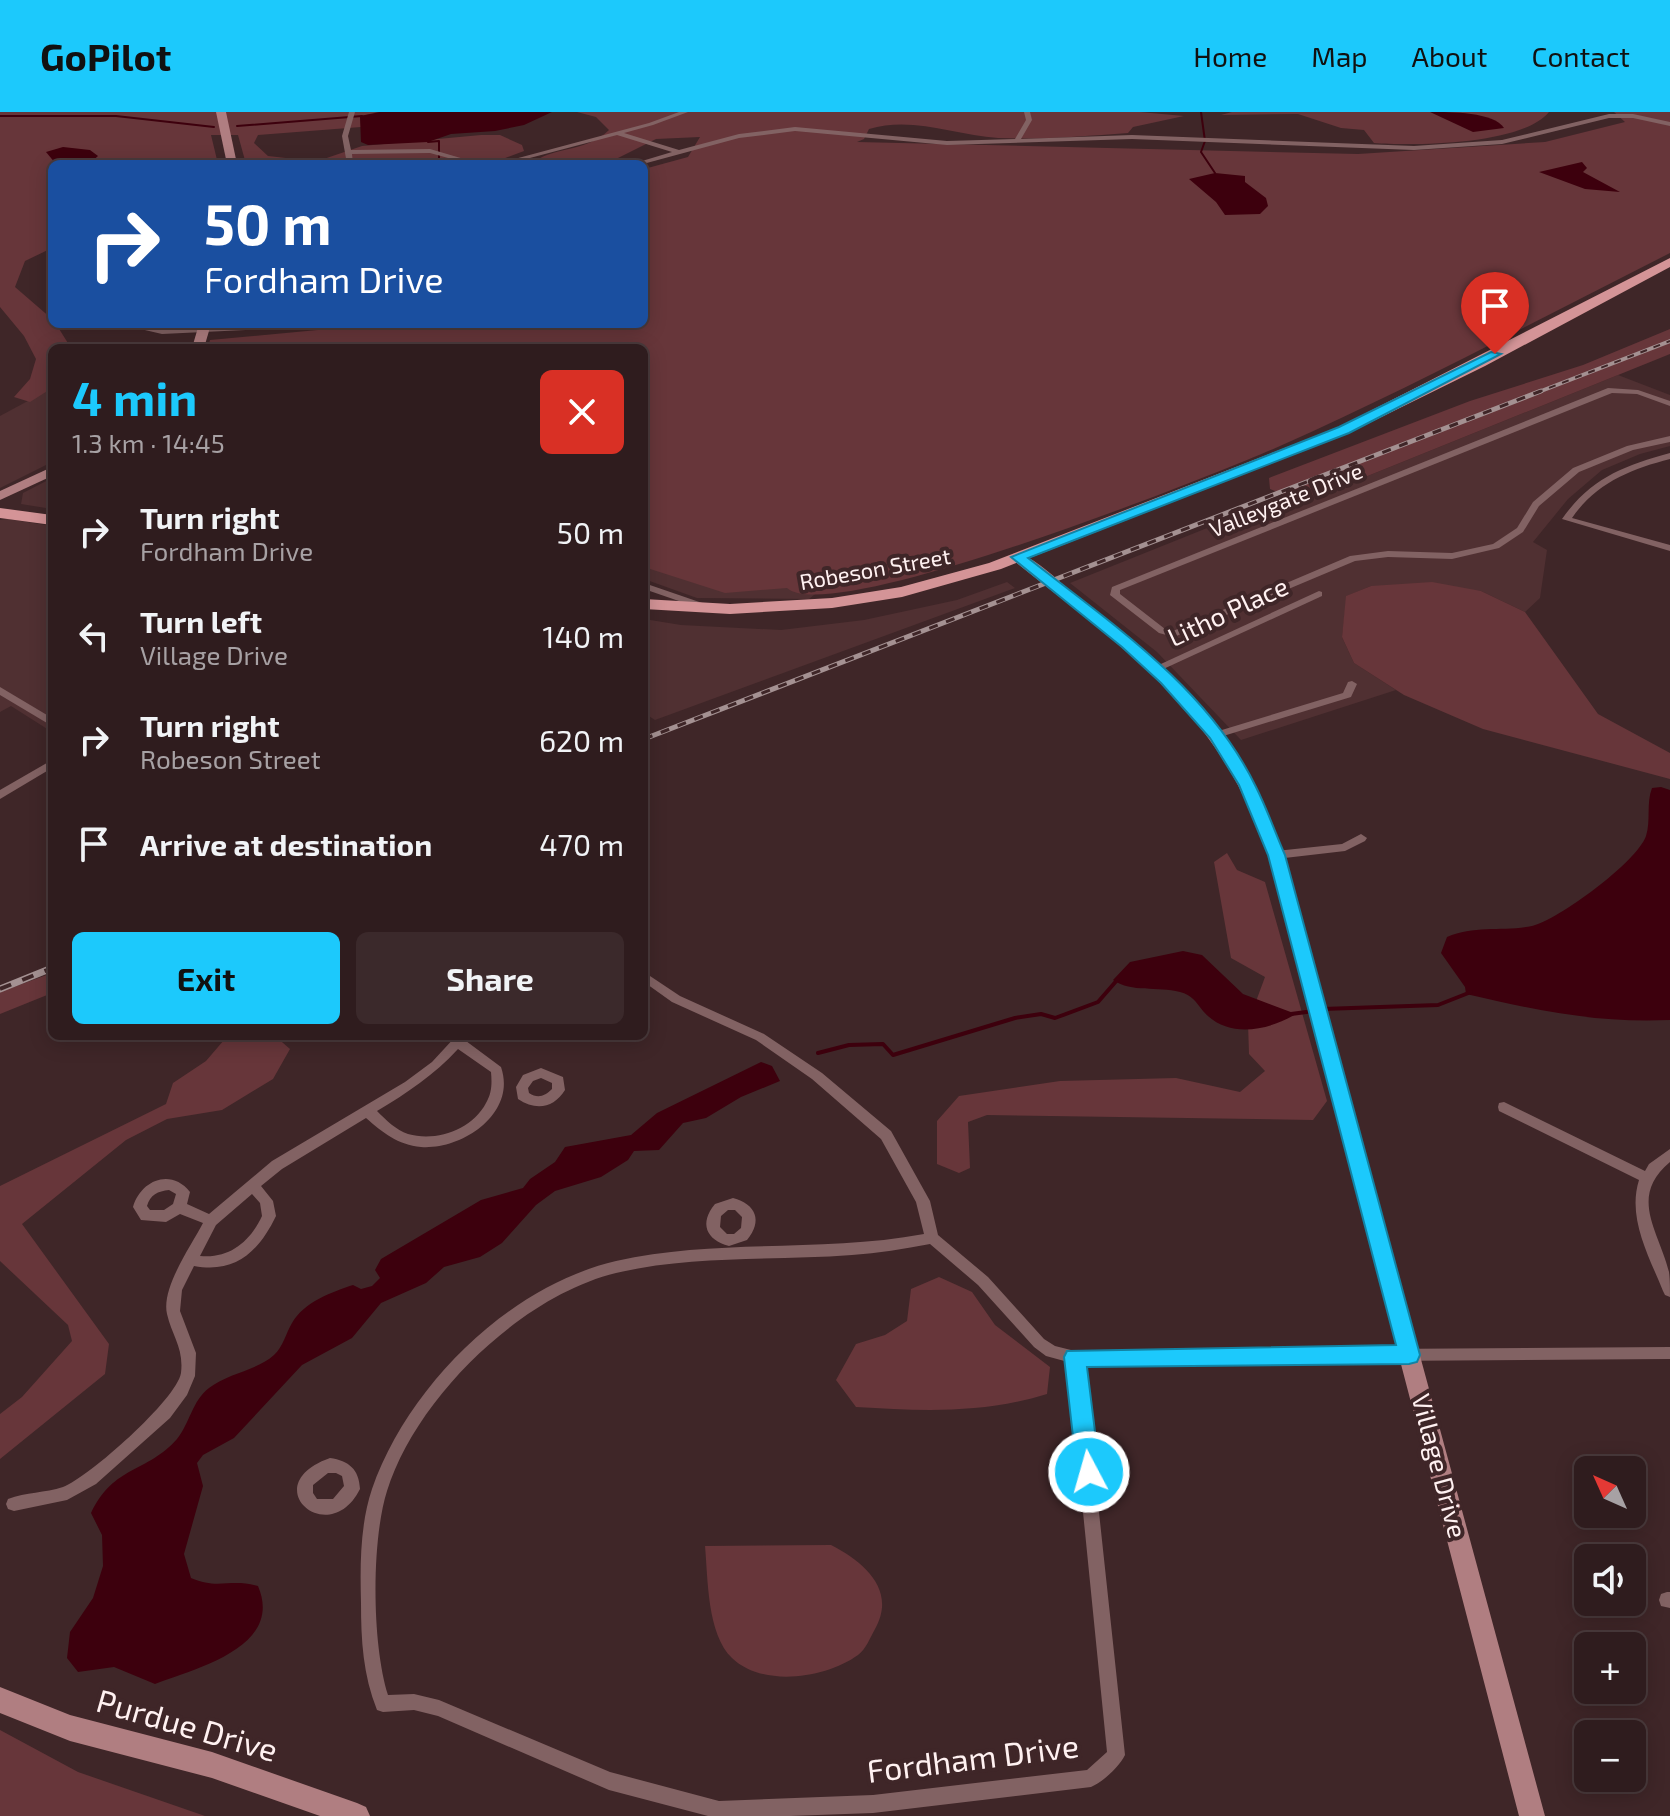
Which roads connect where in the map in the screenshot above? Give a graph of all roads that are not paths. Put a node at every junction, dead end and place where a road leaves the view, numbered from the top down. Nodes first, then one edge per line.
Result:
1 (221, 112) edge
2 (352, 112) edge
3 (685, 112) edge
4 (1027, 112) edge
5 (1670, 124) edge
6 (617, 134) junction
7 (1016, 142) junction
8 (347, 152) junction
9 (679, 152) junction
10 (231, 160) edge
11 (349, 160) edge
12 (463, 160) edge
13 (515, 160) edge
14 (648, 160) edge
15 (1670, 262) edge
16 (137, 328) edge
17 (193, 328) edge
18 (1670, 404) edge
19 (1670, 439) edge
20 (1670, 456) edge
21 (48, 473) edge
22 (0, 496) edge
23 (0, 513) edge
24 (48, 519) edge
25 (0, 524) edge
26 (48, 528) edge
27 (1670, 548) edge
28 (1018, 557) junction
29 (1297, 580) junction
30 (648, 587) edge
31 (648, 604) edge
32 (710, 608) junction
33 (1155, 669) junction
34 (1352, 684) dead end
35 (0, 690) edge
36 (48, 720) edge
37 (1216, 735) junction
38 (48, 765) edge
39 (0, 795) edge
40 (1361, 838) dead end
41 (1276, 855) junction
42 (648, 979) edge
43 (460, 1040) edge
44 (462, 1040) edge
45 (522, 1087) dead end
46 (500, 1088) junction
47 (1504, 1107) dead end
48 (369, 1112) junction
49 (1670, 1154) edge
50 (1645, 1177) junction
51 (252, 1185) junction
52 (179, 1207) dead end
53 (211, 1221) junction
54 (932, 1238) junction
55 (192, 1260) junction
56 (1670, 1291) edge
57 (1670, 1353) edge
58 (1409, 1355) junction
59 (1075, 1357) junction
60 (352, 1489) dead end
61 (379, 1489) junction
62 (14, 1504) dead end
63 (0, 1700) edge
64 (357, 1816) edge
65 (1532, 1816) edge

1 - 10 main road
2 - 8 street
3 - 6 street
4 - 7 street
5 - 7 street
6 - 9 street
6 - 13 street
7 - 9 street
8 - 11 street
8 - 12 street
9 - 14 street
15 - 28 main road, Robeson Street
16 - 17 street
18 - 29 street, Valleygate Drive
19 - 29 street, Valleygate Drive
20 - 27 street
21 - 22 main road
23 - 24 main road
25 - 26 main road
28 - 32 main road, Robeson Street
28 - 33 main road, Village Drive
29 - 33 street, Litho Place
30 - 32 street
31 - 32 main road, Robeson Street
33 - 37 main road, Village Drive
34 - 37 street
35 - 36 street
37 - 41 main road, Village Drive
38 - 39 street
40 - 41 street
41 - 58 main road, Village Drive
42 - 54 street
43 - 48 street
44 - 46 street
45 - 46 street
46 - 48 street
47 - 50 street
48 - 51 street
49 - 50 street
50 - 56 street
51 - 53 street
51 - 55 street
52 - 53 street
53 - 55 street
54 - 59 street
54 - 61 street
55 - 62 street
57 - 58 street
58 - 59 street
58 - 65 main road, Village Drive
59 - 61 street, Fordham Drive
60 - 61 street
63 - 64 main road, Purdue Drive

